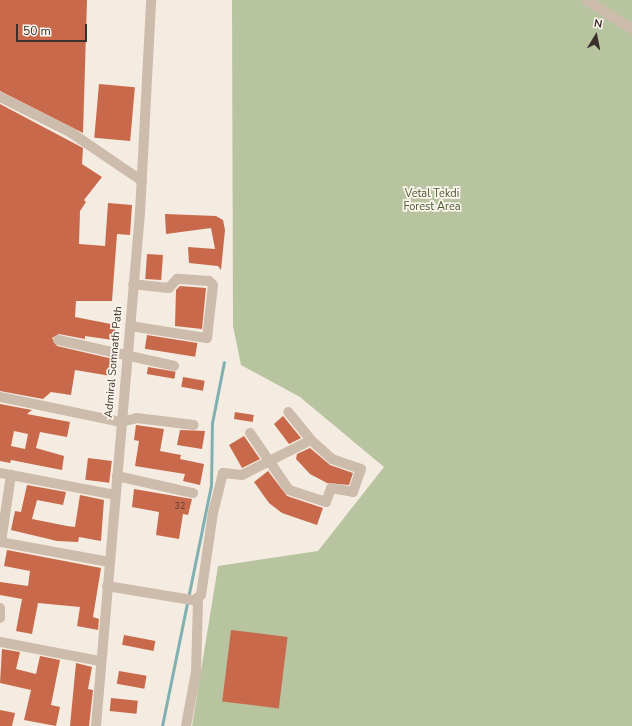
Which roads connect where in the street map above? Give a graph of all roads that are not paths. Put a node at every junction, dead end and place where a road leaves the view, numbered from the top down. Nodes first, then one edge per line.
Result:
1 (151, 0) edge
2 (586, 0) edge
3 (632, 29) edge
4 (0, 97) edge
5 (142, 181) junction
6 (133, 284) junction
7 (130, 326) junction
8 (58, 340) dead end
9 (127, 353) junction
10 (174, 366) dead end
11 (0, 398) edge
12 (288, 412) dead end
13 (121, 422) junction
14 (194, 425) dead end
15 (250, 433) dead end
16 (311, 440) junction
17 (270, 463) junction
18 (0, 473) edge
19 (11, 475) junction
20 (117, 476) junction
21 (193, 493) dead end
22 (115, 494) junction
23 (0, 542) edge
24 (109, 562) junction
25 (107, 586) junction
26 (195, 599) junction
27 (0, 608) edge
28 (0, 618) edge
29 (0, 642) edge
30 (100, 661) junction
31 (96, 726) edge
32 (186, 726) edge

1 - 5 street, Admiral Somnath Path
2 - 3 street
4 - 5 street
5 - 6 street, Admiral Somnath Path
6 - 7 street, Admiral Somnath Path
6 - 7 street
7 - 9 street, Admiral Somnath Path
8 - 9 street
9 - 10 street
9 - 13 street, Admiral Somnath Path
11 - 13 street
12 - 16 street
13 - 14 street
13 - 20 street, Admiral Somnath Path
15 - 17 street
16 - 17 street
16 - 17 street
17 - 26 street
18 - 19 street
19 - 22 street
19 - 23 street
20 - 21 street
20 - 22 street, Admiral Somnath Path
22 - 24 street, Admiral Somnath Path
23 - 24 street
24 - 25 street, Admiral Somnath Path
25 - 26 street
25 - 30 street, Admiral Somnath Path
26 - 32 street
27 - 28 street
29 - 30 street
30 - 31 street, Admiral Somnath Path

